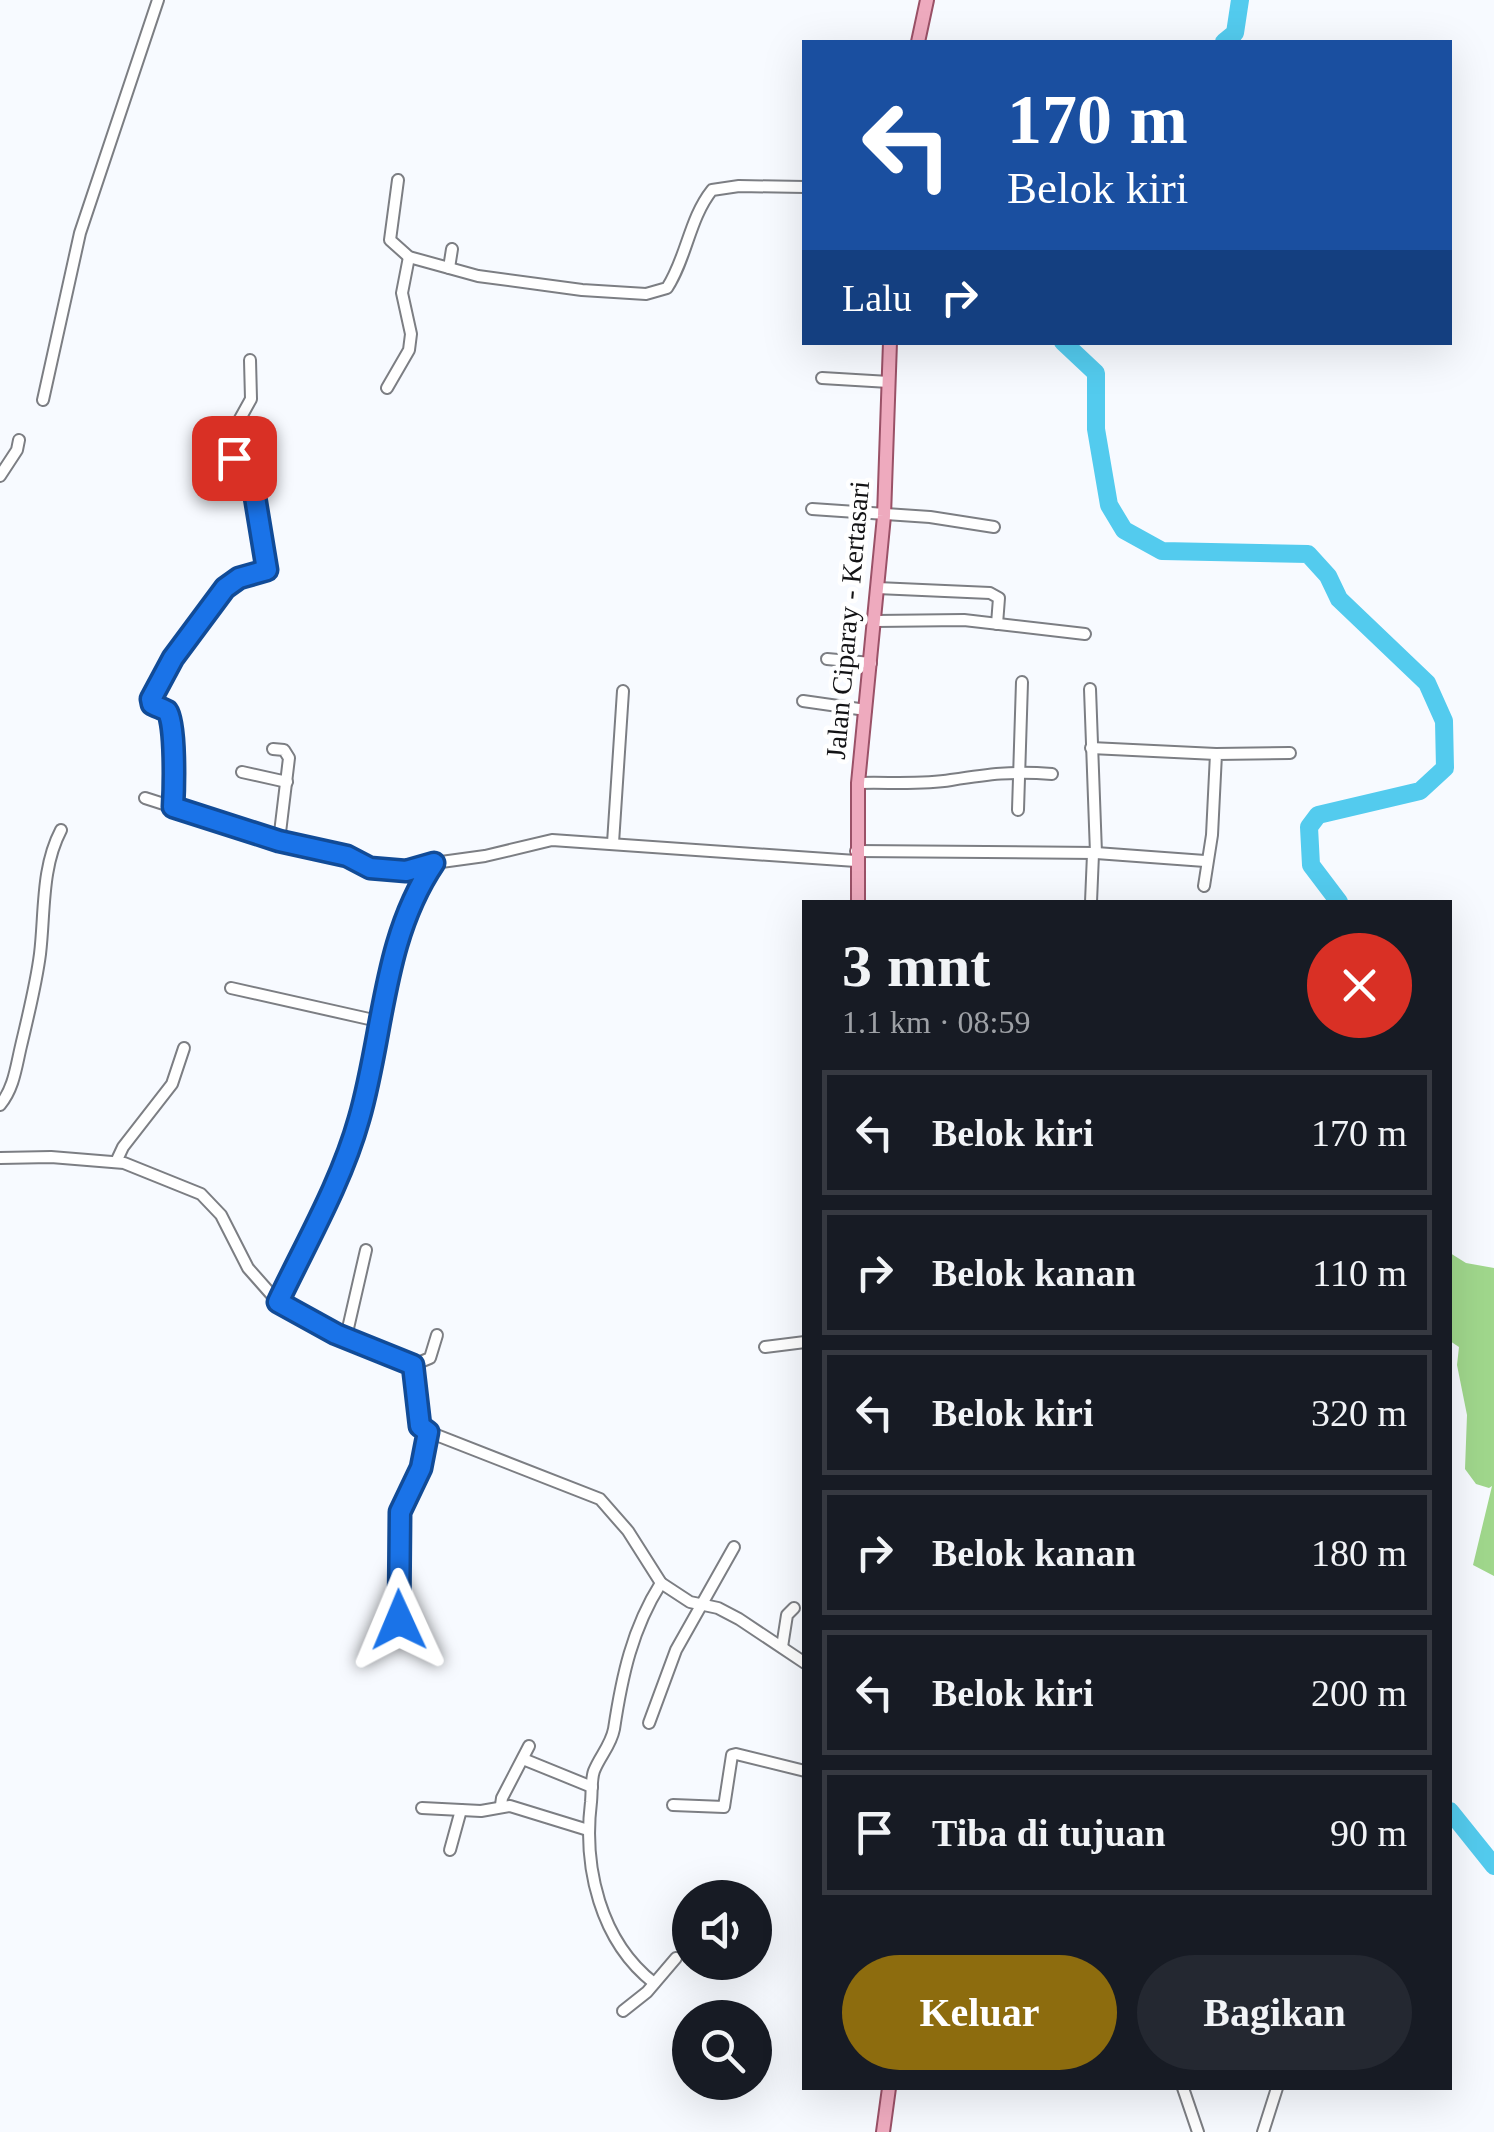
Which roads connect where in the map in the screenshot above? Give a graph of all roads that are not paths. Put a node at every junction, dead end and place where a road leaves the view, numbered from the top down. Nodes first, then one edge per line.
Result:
1 (158, 0) edge
2 (927, 0) edge
3 (918, 40) edge
4 (398, 180) dead end
5 (802, 186) edge
6 (452, 249) dead end
7 (409, 257) junction
8 (449, 268) junction
9 (890, 345) edge
10 (250, 360) dead end
11 (822, 378) dead end
12 (889, 382) junction
13 (387, 388) dead end
14 (43, 400) dead end
15 (19, 440) dead end
16 (0, 476) edge
17 (812, 509) dead end
18 (884, 516) junction
19 (994, 527) dead end
20 (877, 588) junction
21 (875, 621) junction
22 (997, 624) junction
23 (1085, 634) dead end
24 (827, 659) dead end
25 (871, 663) junction
26 (1022, 682) dead end
27 (1090, 689) dead end
28 (623, 691) dead end
29 (803, 701) dead end
30 (866, 710) junction
31 (273, 748) dead end
32 (1092, 748) junction
33 (1290, 752) dead end
34 (1216, 754) junction
35 (242, 772) dead end
36 (1019, 772) junction
37 (1052, 774) dead end
38 (288, 782) junction
39 (858, 783) junction
40 (146, 798) dead end
41 (173, 807) junction
42 (1018, 810) dead end
43 (61, 830) dead end
44 (279, 841) junction
45 (613, 843) junction
46 (1095, 853) junction
47 (856, 856) junction
48 (1205, 861) junction
49 (434, 863) junction
50 (1204, 886) dead end
51 (858, 900) edge
52 (1090, 900) edge
53 (232, 988) dead end
54 (378, 1021) junction
55 (184, 1048) dead end
56 (0, 1105) edge
57 (0, 1158) edge
58 (116, 1162) junction
59 (366, 1250) dead end
60 (278, 1302) junction
61 (437, 1335) dead end
62 (346, 1337) junction
63 (802, 1342) edge
64 (765, 1347) dead end
65 (413, 1365) junction
66 (428, 1432) junction
67 (734, 1546) dead end
68 (661, 1583) junction
69 (700, 1602) junction
70 (794, 1608) dead end
71 (408, 1620) dead end
72 (782, 1646) junction
73 (802, 1661) edge
74 (649, 1723) dead end
75 (528, 1746) dead end
76 (523, 1759) junction
77 (802, 1770) edge
78 (592, 1787) junction
79 (501, 1805) junction
80 (673, 1805) dead end
81 (422, 1808) dead end
82 (461, 1810) junction
83 (588, 1830) junction
84 (450, 1850) dead end
85 (672, 1963) edge
86 (654, 1983) junction
87 (623, 2011) dead end
88 (889, 2090) edge
89 (1184, 2090) edge
90 (1276, 2090) edge
91 (883, 2132) edge
92 (1198, 2132) edge
93 (1263, 2132) edge

1 - 14 street
2 - 3 main road
4 - 7 street
5 - 8 street
6 - 8 street
7 - 8 street
7 - 13 street
9 - 12 main road, Jalan Ciparay - Kertasari
10 - 41 street
11 - 12 street
12 - 18 main road, Jalan Ciparay - Kertasari
15 - 16 street
17 - 18 street
18 - 19 street
18 - 20 main road, Jalan Ciparay - Kertasari
20 - 21 main road, Jalan Ciparay - Kertasari
20 - 22 street
21 - 22 street
21 - 25 main road, Jalan Ciparay - Kertasari
22 - 23 street
24 - 25 street
25 - 30 main road, Jalan Ciparay - Kertasari
26 - 36 street
27 - 32 street
28 - 45 street
29 - 30 street
30 - 39 main road, Jalan Ciparay - Kertasari
31 - 38 street
32 - 34 street
32 - 46 street
33 - 34 street
34 - 48 street
35 - 38 street
36 - 37 street
36 - 39 street
36 - 42 street
38 - 44 street
39 - 47 main road, Jalan Ciparay - Kertasari
40 - 41 street
41 - 44 street
43 - 56 street
44 - 49 street
45 - 47 street
45 - 49 street
46 - 47 street
46 - 48 street
46 - 52 street
47 - 51 main road, Jalan Ciparay - Kertasari
48 - 50 street
49 - 54 street
53 - 54 street
54 - 60 street
55 - 58 street
57 - 58 street
58 - 60 street
59 - 62 street
60 - 62 street
61 - 65 street
62 - 65 street
63 - 64 street
65 - 66 street
66 - 68 street
66 - 71 street
67 - 69 street
68 - 69 street
68 - 78 street
69 - 72 street
69 - 74 street
70 - 72 street
72 - 73 street
75 - 76 street
76 - 78 street
76 - 79 street
77 - 80 street
78 - 83 street
79 - 82 street
79 - 83 street
81 - 82 street
82 - 84 street
83 - 86 street
85 - 86 street
86 - 87 street
88 - 91 main road
89 - 92 street
90 - 93 street

